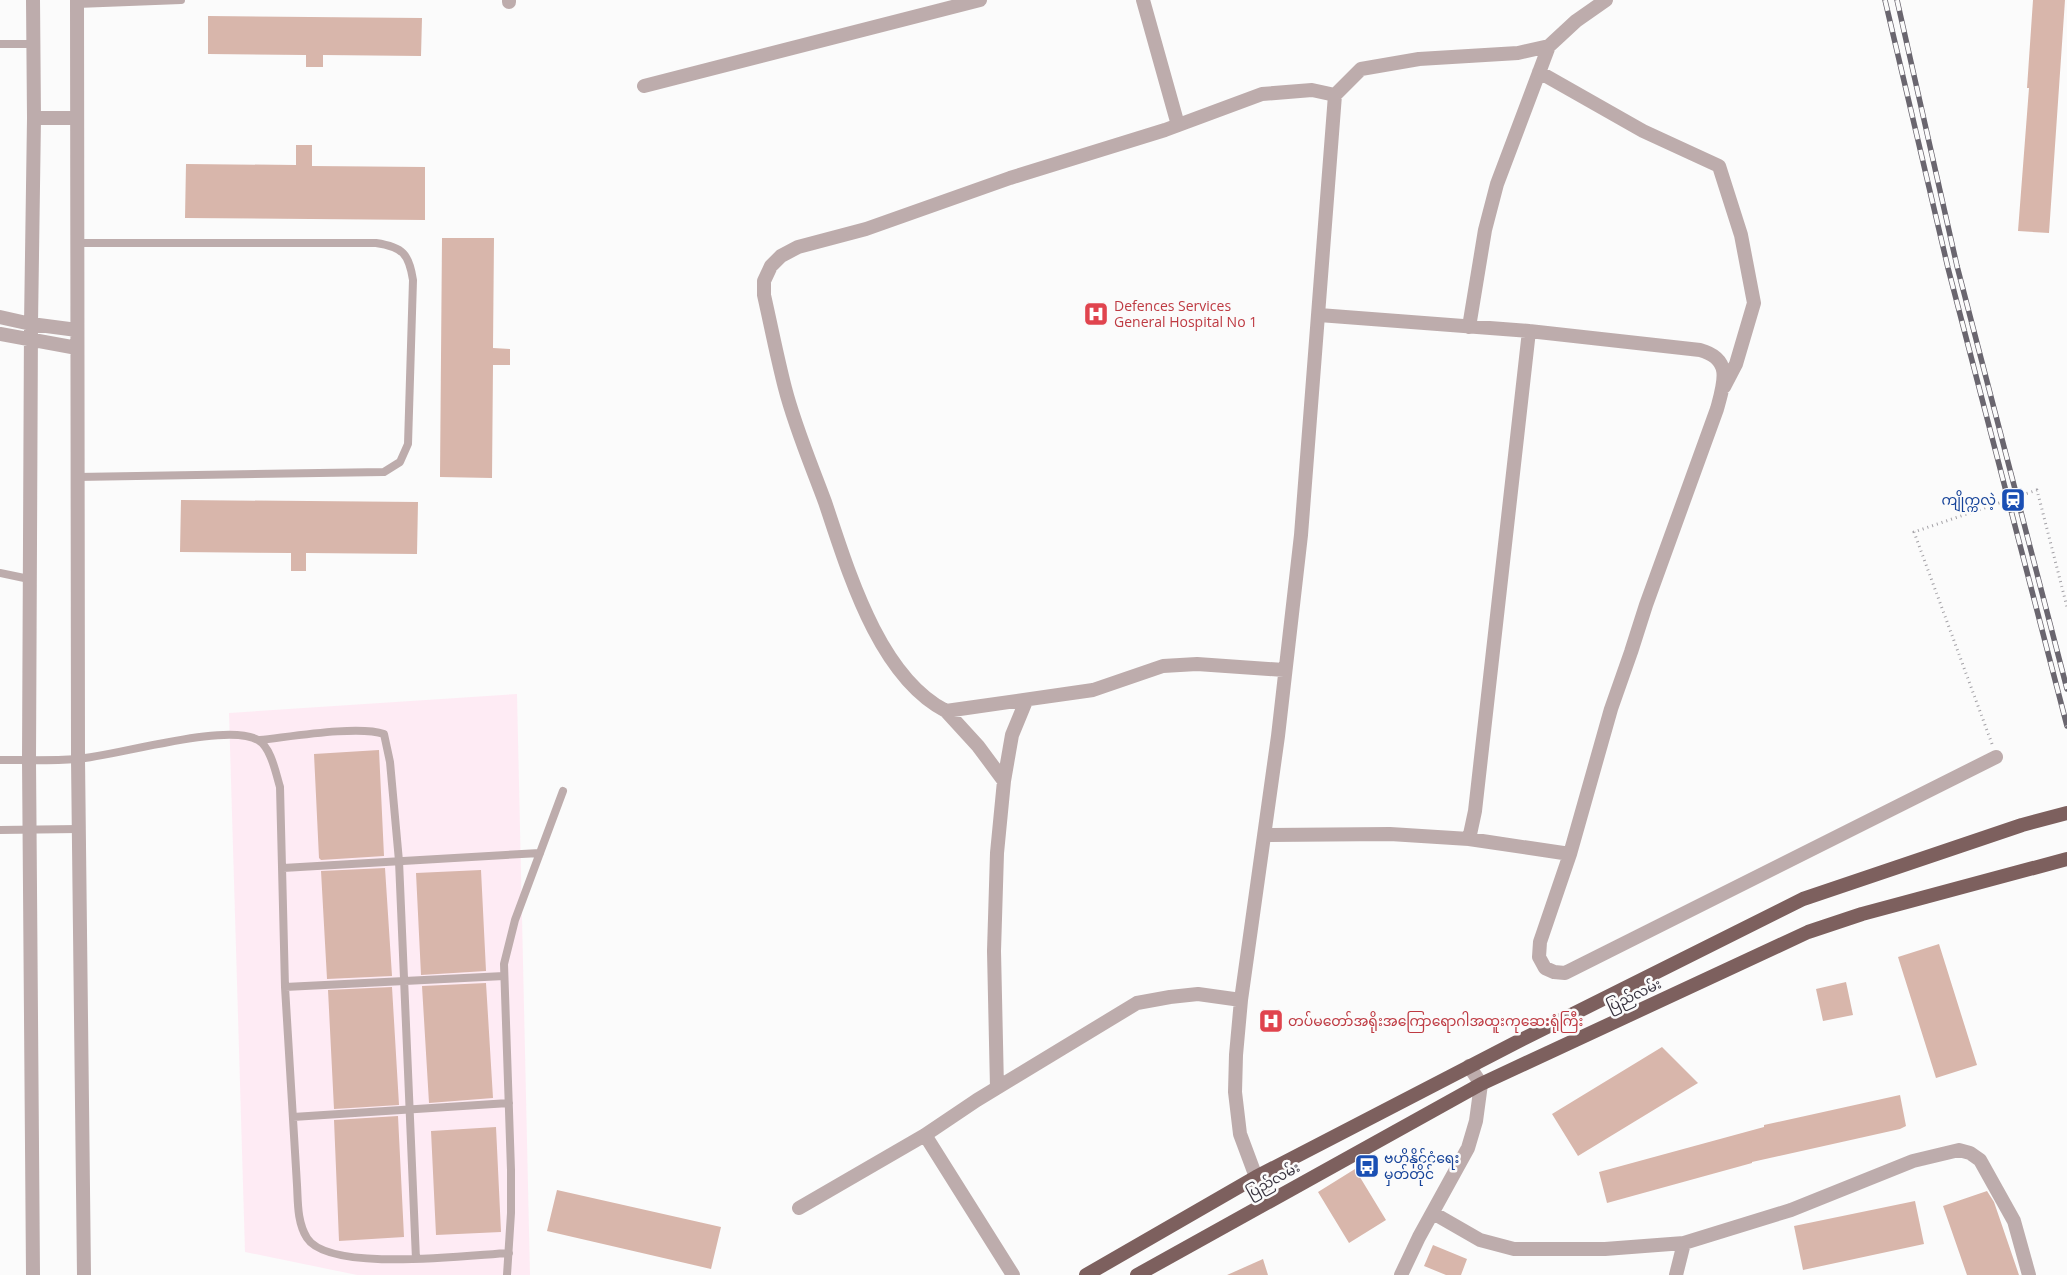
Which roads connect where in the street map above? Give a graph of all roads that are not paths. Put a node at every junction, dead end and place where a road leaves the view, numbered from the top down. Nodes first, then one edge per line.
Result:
1 (33, 0) edge
2 (181, 0) edge
3 (980, 0) edge
4 (1142, 0) edge
5 (1606, 0) edge
6 (77, 2) edge
7 (0, 44) edge
8 (33, 44) junction
9 (1549, 46) junction
10 (1539, 72) junction
11 (644, 86) dead end
12 (1335, 95) junction
13 (34, 118) junction
14 (76, 118) junction
15 (1178, 125) junction
16 (76, 244) junction
17 (1318, 315) junction
18 (0, 317) edge
19 (31, 324) junction
20 (1469, 327) junction
21 (77, 330) junction
22 (1529, 331) junction
23 (0, 334) edge
24 (31, 340) junction
25 (77, 348) junction
26 (1722, 389) junction
27 (77, 477) junction
28 (0, 573) edge
29 (30, 579) junction
30 (1284, 670) junction
31 (1026, 700) junction
32 (946, 711) junction
33 (260, 740) junction
34 (1996, 757) road end
35 (78, 759) junction
36 (0, 760) edge
37 (29, 760) junction
38 (1004, 781) junction
39 (562, 791) dead end
40 (2067, 813) edge
41 (78, 829) junction
42 (0, 830) edge
43 (29, 830) junction
44 (1264, 835) junction
45 (1469, 840) junction
46 (540, 853) junction
47 (1570, 854) junction
48 (2067, 859) edge
49 (399, 861) junction
50 (282, 868) junction
51 (504, 976) junction
52 (403, 982) junction
53 (285, 987) junction
54 (1241, 1000) junction
55 (1469, 1066) junction
56 (1481, 1084) junction
57 (997, 1088) junction
58 (509, 1103) junction
59 (409, 1109) junction
60 (293, 1117) junction
61 (925, 1135) junction
62 (1256, 1177) junction
63 (1268, 1201) junction
64 (799, 1208) dead end
65 (1433, 1213) junction
66 (1684, 1243) junction
67 (509, 1253) junction
68 (416, 1259) junction
69 (33, 1275) edge
70 (84, 1275) edge
71 (507, 1275) edge
72 (1012, 1275) edge
73 (1086, 1275) edge
74 (1137, 1275) edge
75 (1401, 1275) edge
76 (1676, 1275) edge
77 (2029, 1275) edge

1 - 8 street
2 - 6 lane
3 - 11 street
4 - 15 street
5 - 9 street
6 - 14 street
7 - 8 lane
8 - 13 street
9 - 10 street
9 - 12 street
10 - 20 street
10 - 26 street
12 - 15 street
12 - 17 street
13 - 14 street
13 - 19 street
14 - 16 street
15 - 32 street
16 - 21 street
16 - 27 lane
17 - 20 street
17 - 30 street
18 - 19 street
19 - 21 street
19 - 24 street
20 - 22 street
21 - 25 street
22 - 26 street
22 - 45 street
23 - 24 street
24 - 25 street
24 - 29 street
25 - 27 street
26 - 47 street
27 - 35 street
28 - 29 lane
29 - 37 street
30 - 31 street
30 - 44 street
31 - 32 street
31 - 38 street
32 - 38 street
33 - 35 lane
33 - 49 lane
33 - 50 lane
34 - 47 street
35 - 37 lane
35 - 41 street
36 - 37 lane
37 - 43 street
38 - 57 street
39 - 46 lane
40 - 55 highway
41 - 43 lane
41 - 70 street
42 - 43 lane
43 - 69 street
44 - 45 street
44 - 54 street
45 - 47 street
46 - 49 lane
46 - 51 lane
48 - 56 highway, ပြည်လမ်း
49 - 50 lane
49 - 52 lane
50 - 53 lane
51 - 52 lane
51 - 58 lane
52 - 53 lane
52 - 59 lane
53 - 60 lane
54 - 57 street
54 - 62 street
55 - 56 street
55 - 62 highway
56 - 63 highway, ပြည်လမ်း
56 - 65 street
57 - 61 street
58 - 59 lane
58 - 67 lane
59 - 60 lane
59 - 68 lane
60 - 68 lane
61 - 64 street
61 - 72 street
62 - 63 street
62 - 73 highway
63 - 74 highway, ပြည်လမ်း
65 - 66 street
65 - 75 street
66 - 76 street
66 - 77 street
67 - 68 lane
67 - 71 lane

